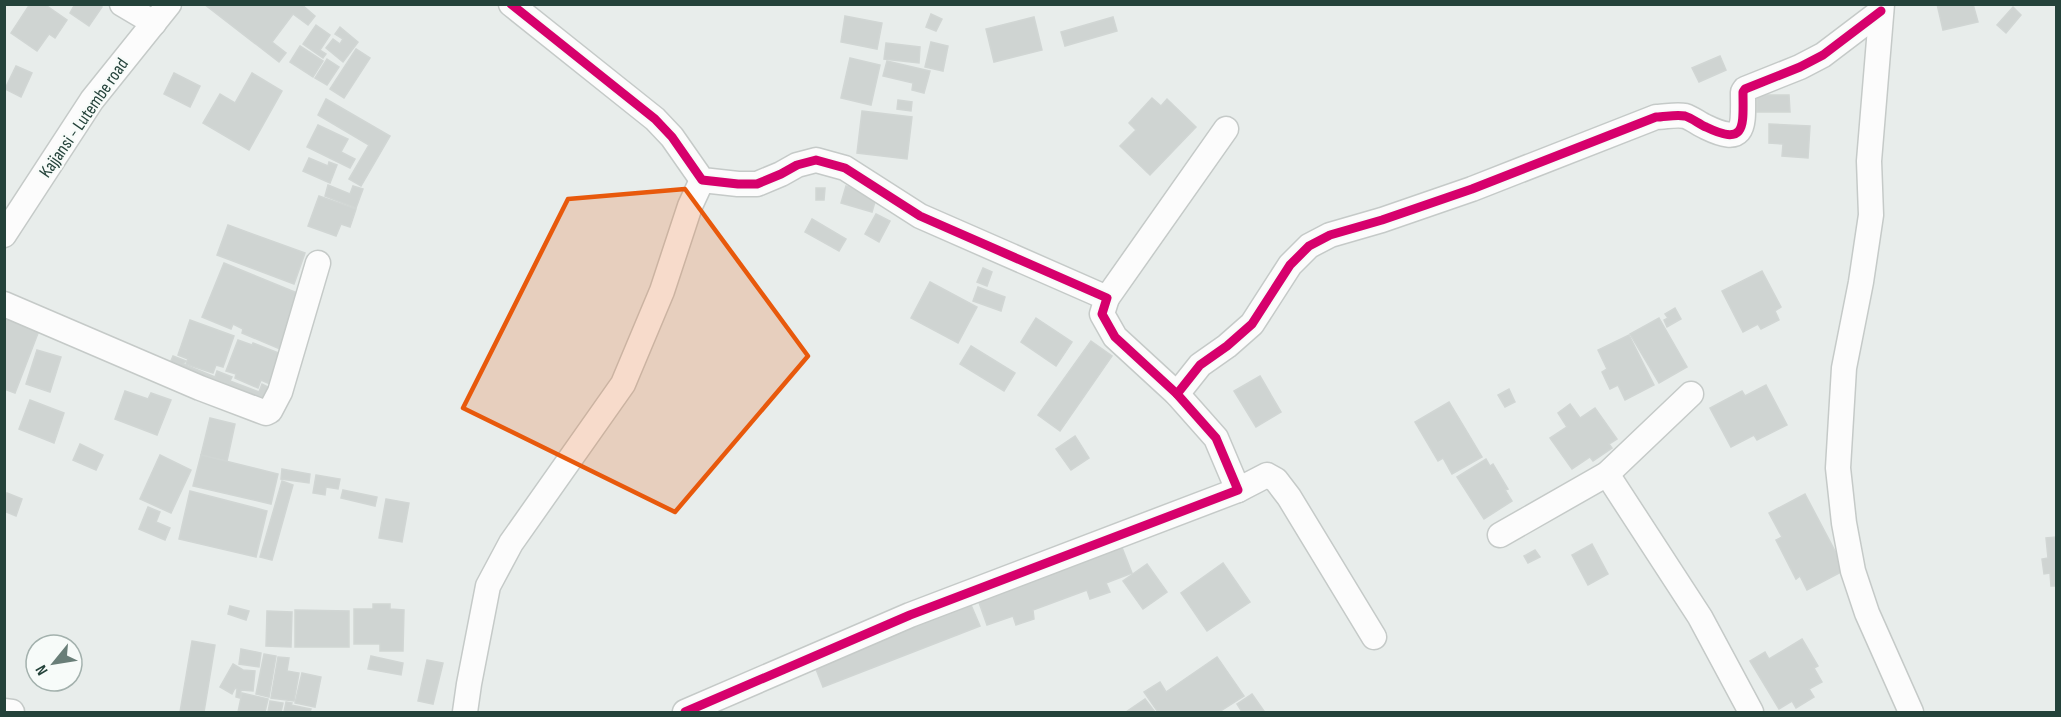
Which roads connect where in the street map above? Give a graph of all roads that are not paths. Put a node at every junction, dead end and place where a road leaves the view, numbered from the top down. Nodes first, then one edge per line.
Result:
1 (122, 4) edge
2 (169, 4) edge
3 (511, 4) edge
4 (1882, 8) edge
5 (154, 23) junction
6 (1226, 129) dead end
7 (702, 180) junction
8 (4, 235) edge
9 (318, 263) dead end
10 (1107, 298) junction
11 (4, 304) edge
12 (1177, 394) junction
13 (1691, 394) dead end
14 (1607, 474) junction
15 (1238, 490) junction
16 (1500, 535) dead end
17 (1374, 637) dead end
18 (4, 711) edge
19 (1908, 711) edge
20 (12, 712) edge
21 (465, 712) edge
22 (685, 712) edge
23 (1751, 712) edge

1 - 5 street
2 - 5 street, Kajjansi - Lutembe road
3 - 7 street
4 - 12 street
4 - 19 street
5 - 8 street, Kajjansi - Lutembe road
6 - 10 street
7 - 10 street
7 - 21 street
9 - 11 street
10 - 12 street
12 - 15 street
13 - 14 street
14 - 16 street
14 - 23 street
15 - 17 street
15 - 22 street
18 - 20 street

